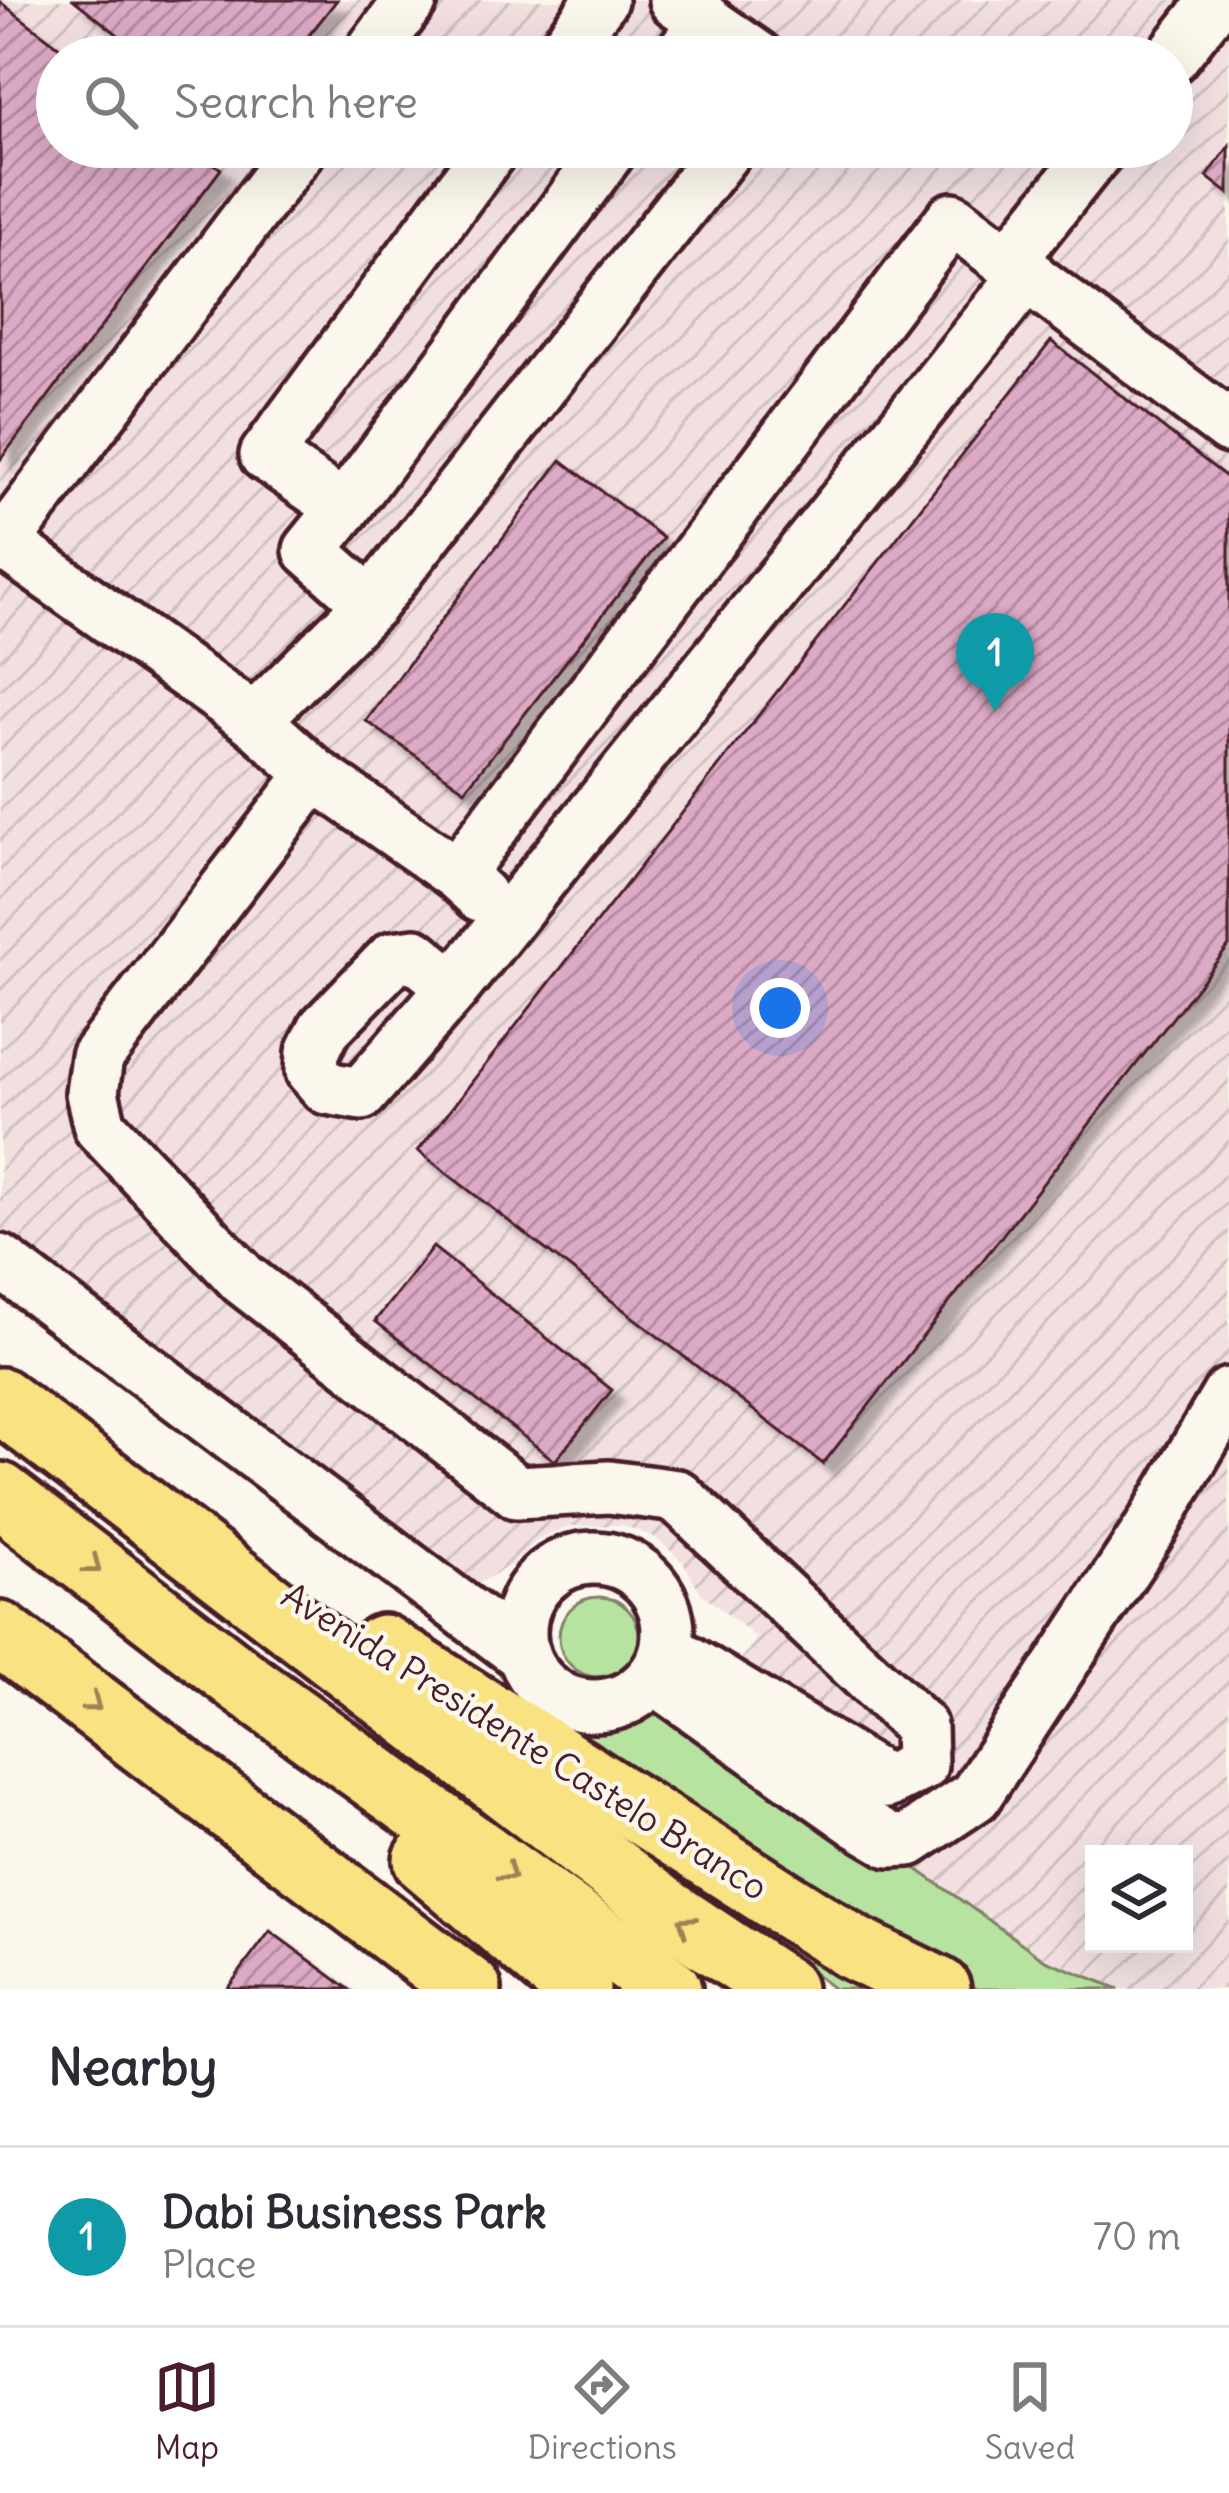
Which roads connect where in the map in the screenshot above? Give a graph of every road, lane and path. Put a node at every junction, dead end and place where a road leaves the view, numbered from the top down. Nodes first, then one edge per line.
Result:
1 (411, 0) edge
2 (602, 0) edge
3 (1217, 0) edge
4 (384, 36) edge
5 (575, 36) edge
6 (1189, 36) edge
7 (285, 168) edge
8 (477, 168) edge
9 (596, 168) edge
10 (712, 168) edge
11 (1086, 168) edge
12 (1019, 267) junction
13 (1229, 428) edge
14 (344, 508) junction
15 (2, 544) edge
16 (370, 604) junction
17 (254, 720) junction
18 (314, 774) junction
19 (457, 874) junction
20 (507, 921) junction
21 (454, 987) junction
22 (351, 999) junction
23 (407, 1041) junction
24 (0, 1261) edge
25 (1229, 1394) edge
26 (0, 1400) edge
27 (115, 1488) junction
28 (0, 1495) edge
29 (0, 1634) edge
30 (522, 1654) junction
31 (661, 1664) junction
32 (244, 1683) junction
33 (852, 1948) junction
34 (470, 1989) edge
35 (578, 1989) edge
36 (669, 1989) edge
37 (783, 1989) edge
38 (916, 1989) edge
39 (938, 1989) edge

1 - 4 street
2 - 5 street
3 - 6 street
7 - 15 street
8 - 14 street
9 - 14 street
10 - 16 street
11 - 12 street
12 - 13 street
12 - 19 street
12 - 20 street
14 - 16 street
15 - 17 street
16 - 17 street
17 - 18 street
18 - 19 street
18 - 31 street
19 - 20 street
20 - 21 street
21 - 22 street
21 - 23 street
22 - 23 street
22 - 23 street
24 - 30 street, Avenida Presidente Castelo Branco
25 - 31 street
26 - 27 main road, Avenida Presidente Castelo Branco
27 - 33 main road, Avenida Presidente Castelo Branco
37 -> 27 main road, Avenida Presidente Castelo Branco
28 -> 32 main road
29 -> 34 main road
30 - 31 street
30 - 31 street
32 - 35 main road
32 -> 36 main road
33 - 38 main road
33 - 39 main road, Avenida Presidente Castelo Branco

